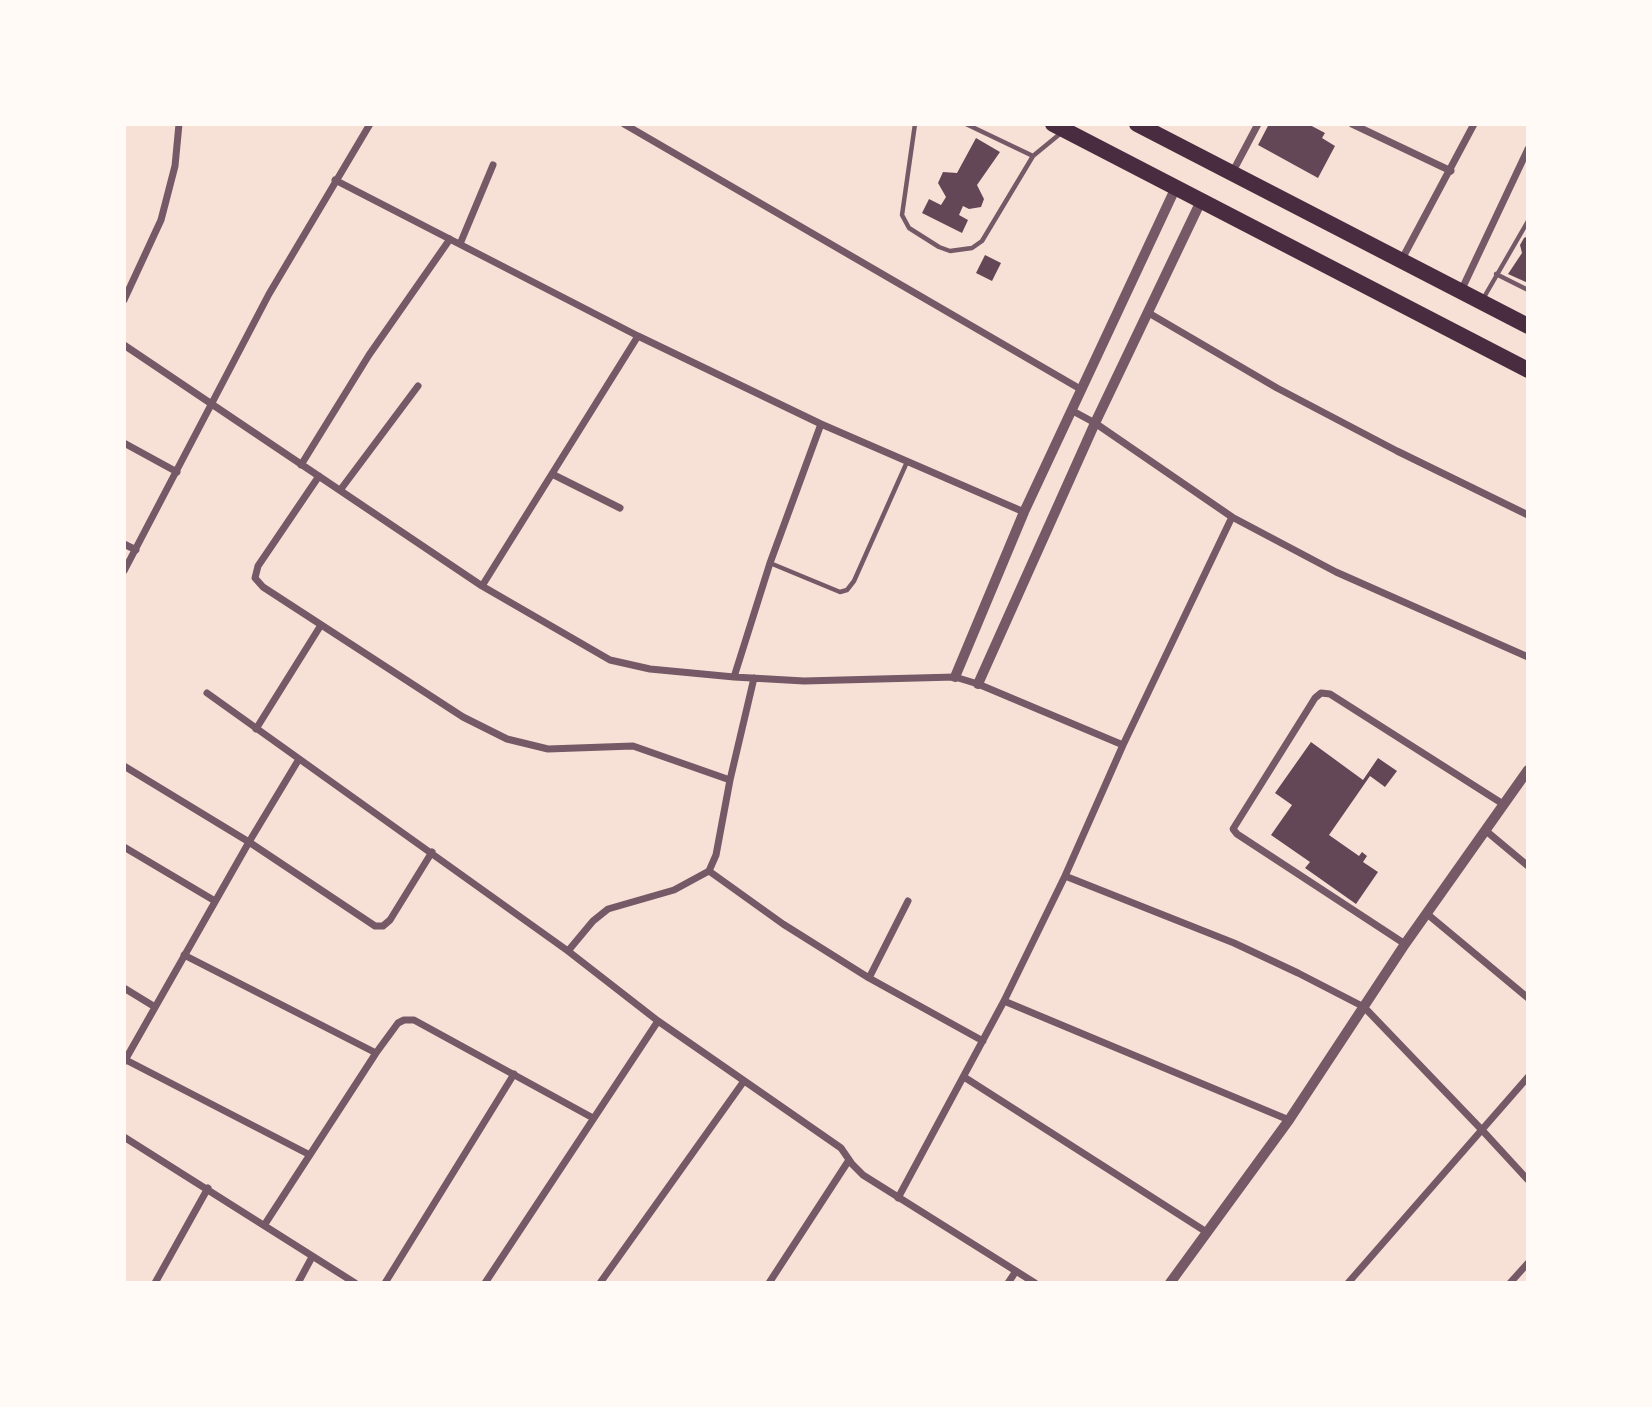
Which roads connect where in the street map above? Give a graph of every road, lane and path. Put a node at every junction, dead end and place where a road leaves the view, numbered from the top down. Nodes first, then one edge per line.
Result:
1 (179, 124) edge
2 (370, 124) edge
3 (624, 124) edge
4 (915, 124) edge
5 (966, 124) edge
6 (1137, 124) edge
7 (1258, 124) edge
8 (1352, 124) edge
9 (1474, 124) edge
10 (1059, 127) edge
11 (1528, 149) edge
12 (1033, 156) junction
13 (494, 165) dead end
14 (1451, 171) junction
15 (1232, 173) junction
16 (335, 180) junction
17 (1176, 187) junction
18 (1201, 201) junction
19 (1528, 221) edge
20 (450, 239) junction
21 (460, 244) junction
22 (1402, 260) junction
23 (1496, 274) junction
24 (1528, 290) edge
25 (1461, 292) junction
26 (124, 300) edge
27 (1481, 302) junction
28 (1147, 313) junction
29 (1528, 326) edge
30 (638, 336) junction
31 (124, 345) edge
32 (1528, 370) edge
33 (418, 386) dead end
34 (1082, 390) junction
35 (212, 404) junction
36 (1072, 410) junction
37 (1095, 423) junction
38 (821, 424) junction
39 (124, 443) edge
40 (907, 461) junction
41 (301, 465) junction
42 (177, 472) junction
43 (552, 474) junction
44 (319, 476) junction
45 (341, 489) junction
46 (620, 508) dead end
47 (1024, 512) junction
48 (1528, 515) edge
49 (1232, 517) junction
50 (124, 544) edge
51 (136, 550) junction
52 (770, 563) junction
53 (124, 571) edge
54 (482, 586) junction
55 (321, 625) junction
56 (1528, 657) edge
57 (734, 677) junction
58 (754, 677) junction
59 (955, 677) junction
60 (978, 684) junction
61 (207, 693) dead end
62 (256, 729) junction
63 (1123, 745) junction
64 (299, 759) junction
65 (124, 766) edge
66 (1528, 770) edge
67 (730, 780) junction
68 (1503, 804) junction
69 (1485, 830) junction
70 (249, 842) junction
71 (124, 847) edge
72 (432, 852) junction
73 (1528, 866) edge
74 (709, 872) junction
75 (1065, 876) junction
76 (215, 901) junction
77 (908, 901) dead end
78 (1426, 913) junction
79 (1405, 944) junction
80 (569, 951) junction
81 (184, 956) junction
82 (869, 978) junction
83 (124, 988) edge
84 (1528, 998) edge
85 (1004, 1001) junction
86 (155, 1007) junction
87 (1364, 1007) junction
88 (658, 1021) junction
89 (983, 1041) junction
90 (376, 1053) junction
91 (125, 1061) edge
92 (514, 1074) junction
93 (964, 1077) junction
94 (1528, 1077) edge
95 (744, 1081) junction
96 (593, 1118) junction
97 (1289, 1120) junction
98 (1482, 1129) junction
99 (124, 1137) edge
100 (310, 1155) junction
101 (849, 1160) junction
102 (1528, 1181) edge
103 (208, 1188) junction
104 (898, 1198) junction
105 (265, 1224) junction
106 (1208, 1233) junction
107 (312, 1257) junction
108 (1528, 1263) edge
109 (1016, 1271) junction
110 (773, 1281) edge
111 (155, 1283) edge
112 (298, 1283) edge
113 (355, 1283) edge
114 (385, 1283) edge
115 (485, 1283) edge
116 (600, 1283) edge
117 (1008, 1283) edge
118 (1035, 1283) edge
119 (1170, 1283) edge
120 (1348, 1283) edge
121 (1510, 1283) edge

1 - 26 street
2 - 16 street
3 - 34 street
4 - 12 lane
5 - 12 lane
6 - 15 highway
7 - 15 street
8 - 14 street
9 - 14 street
10 - 12 lane
10 - 17 highway
11 - 25 street
13 - 21 street
14 - 22 street
15 - 22 highway
16 - 20 street
16 - 35 street
17 - 18 highway
17 - 34 street
18 - 28 street
18 - 32 highway
19 - 23 lane
20 - 21 street
20 - 41 street
21 - 30 street
22 - 25 highway
23 - 24 lane
23 - 27 lane
25 - 27 highway
27 - 29 highway
28 - 37 street
28 - 48 street
30 - 38 street
30 - 43 street
31 - 35 street
33 - 45 street
34 - 36 street
35 - 41 street
35 - 42 street
36 - 37 street
36 - 47 street
37 - 49 street
37 - 60 street
38 - 40 street
38 - 52 street
39 - 42 street
40 - 47 street
40 - 52 lane
41 - 44 street
42 - 51 street
43 - 46 street
43 - 54 street
44 - 45 street
44 - 55 street
45 - 54 street
47 - 59 street
49 - 56 street
49 - 63 street
50 - 51 street
51 - 53 street
52 - 57 street
54 - 57 street
55 - 62 street
55 - 67 street
57 - 58 street
58 - 59 street
58 - 67 street
59 - 60 street
60 - 63 street
61 - 62 street
62 - 64 street
63 - 75 street
64 - 70 street
64 - 72 street
65 - 70 street
66 - 68 street
67 - 74 street
68 - 69 street
68 - 79 street
69 - 73 street
69 - 78 street
70 - 72 street
70 - 76 street
71 - 76 street
72 - 80 street
74 - 80 street
74 - 82 street
75 - 85 street
75 - 87 street
76 - 81 street
77 - 82 street
78 - 79 street
78 - 84 street
79 - 87 street
80 - 88 street
81 - 86 street
81 - 90 street
82 - 89 street
83 - 86 street
85 - 89 street
85 - 97 street
86 - 91 street
87 - 97 street
87 - 98 street
88 - 95 street
88 - 96 street
89 - 93 street
90 - 92 street
90 - 100 street
91 - 100 street
92 - 96 street
92 - 114 street
93 - 104 street
93 - 106 street
94 - 98 street
95 - 101 street
95 - 116 street
96 - 115 street
97 - 106 street
98 - 102 street
98 - 120 street
99 - 103 street
100 - 105 street
101 - 104 street
101 - 110 street
103 - 105 street
103 - 111 street
104 - 109 street
105 - 107 street
106 - 119 street
107 - 112 street
107 - 113 street
108 - 121 street
109 - 117 street
109 - 118 street

